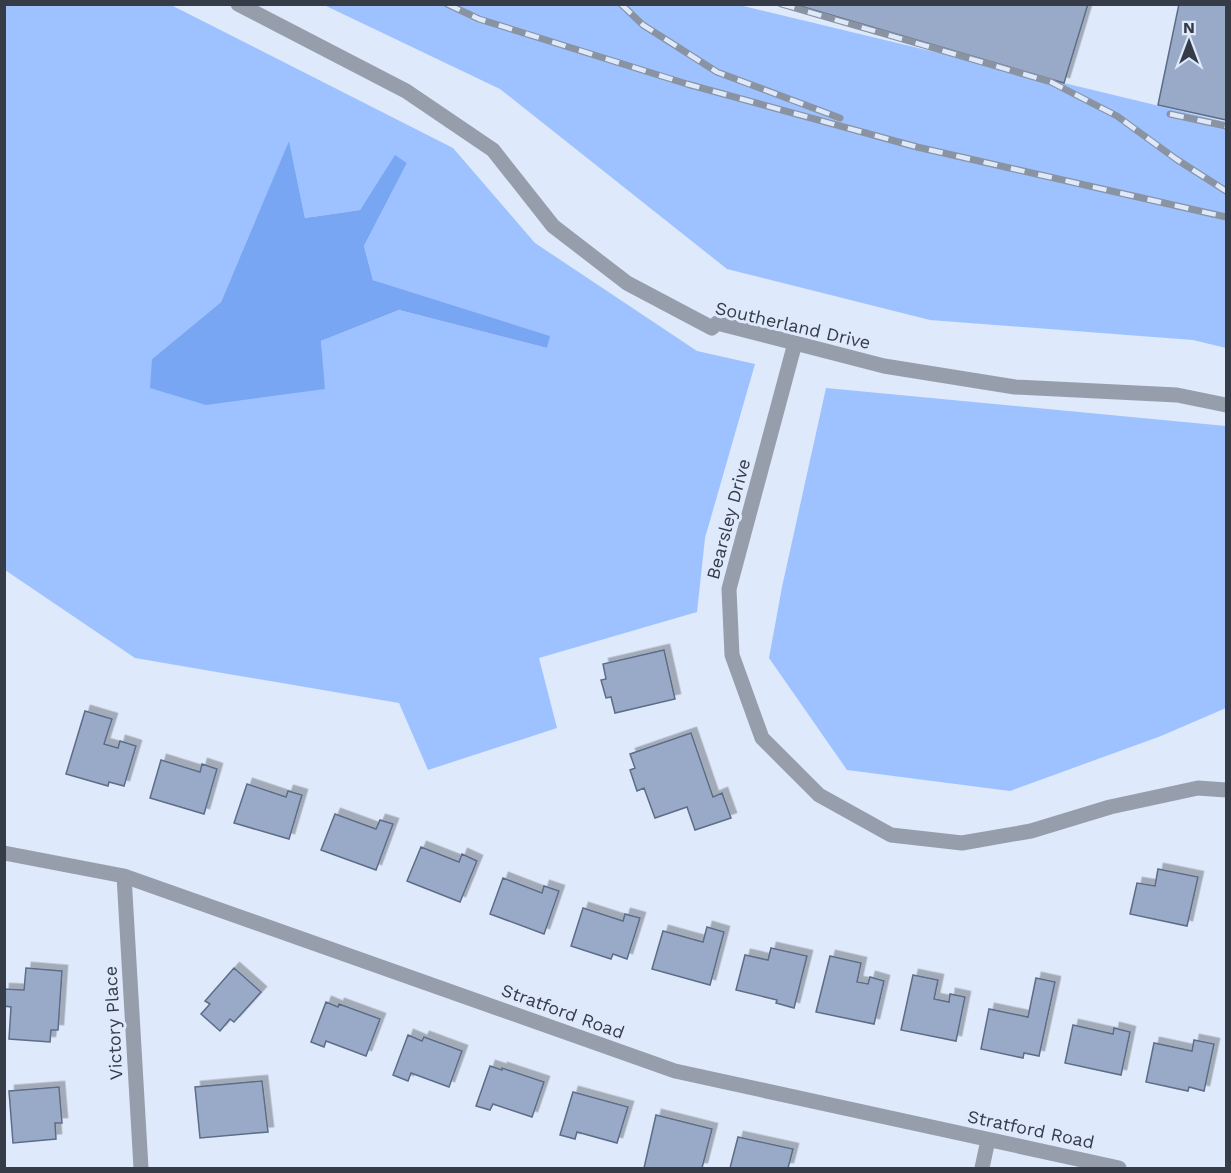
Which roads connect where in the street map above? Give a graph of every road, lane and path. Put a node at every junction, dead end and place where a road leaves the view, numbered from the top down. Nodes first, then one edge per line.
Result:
1 (238, 4) edge
2 (795, 343) junction
3 (1227, 405) edge
4 (1227, 790) edge
5 (4, 853) edge
6 (124, 876) junction
7 (988, 1140) junction
8 (141, 1168) edge
9 (982, 1168) edge
10 (1119, 1168) edge

1 - 2 street, Southerland Drive
2 - 3 street, Southerland Drive
2 - 4 street, Bearsley Drive
5 - 6 street, Stratford Road
6 - 7 street, Stratford Road
6 - 8 street, Victory Place
7 - 9 street
7 - 10 street, Stratford Road

